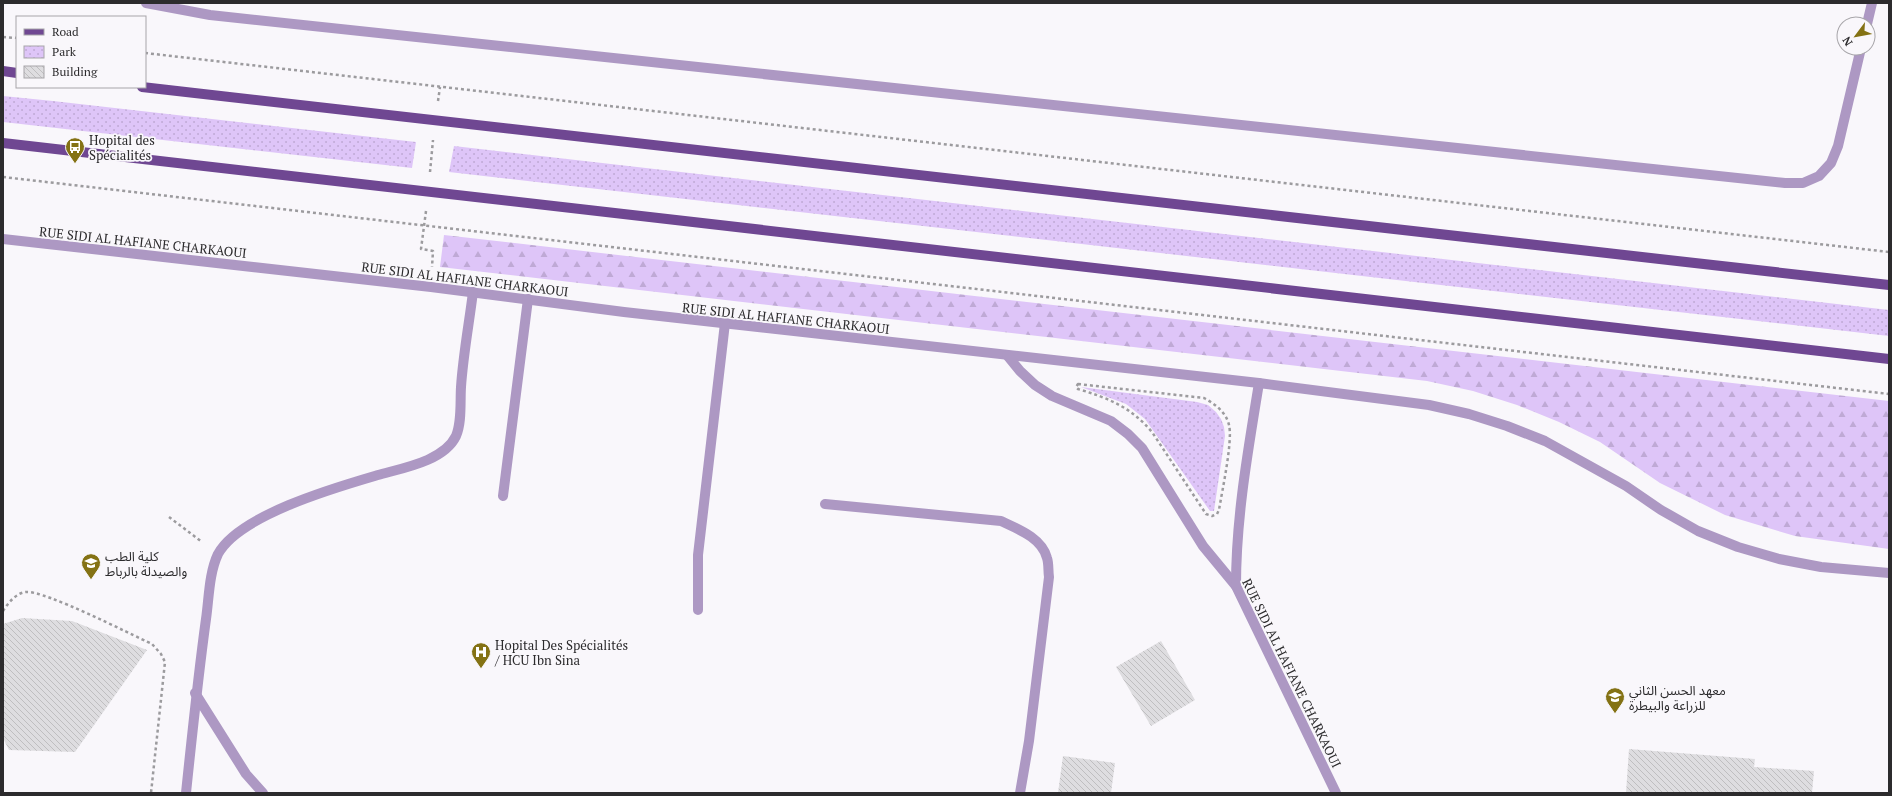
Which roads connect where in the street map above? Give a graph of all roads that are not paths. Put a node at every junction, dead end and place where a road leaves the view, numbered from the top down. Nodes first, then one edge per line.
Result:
1 (146, 3) edge
2 (1872, 3) edge
3 (1869, 16) edge
4 (1859, 56) edge
5 (3, 71) edge
6 (16, 73) edge
7 (146, 87) edge
8 (3, 143) edge
9 (3, 239) edge
10 (1889, 285) edge
11 (473, 292) junction
12 (528, 299) junction
13 (725, 323) junction
14 (1007, 355) junction
15 (1889, 359) edge
16 (1259, 383) junction
17 (503, 496) dead end
18 (825, 504) dead end
19 (1889, 573) edge
20 (1236, 586) junction
21 (698, 610) dead end
22 (196, 693) junction
23 (186, 793) edge
24 (263, 793) edge
25 (1020, 793) edge
26 (1336, 793) edge

1 - 4 street
2 - 3 street
5 - 6 main road
7 - 10 main road
8 - 15 main road
9 - 11 street, RUE SIDI AL HAFIANE CHARKAOUI
11 - 12 street, RUE SIDI AL HAFIANE CHARKAOUI
11 - 22 street
12 - 13 street, RUE SIDI AL HAFIANE CHARKAOUI
12 - 17 street
13 - 14 street, RUE SIDI AL HAFIANE CHARKAOUI
13 - 21 street
14 - 16 street
14 - 20 street, RUE SIDI AL HAFIANE CHARKAOUI
16 - 19 street
16 - 20 street
18 - 25 street
20 - 26 street, RUE SIDI AL HAFIANE CHARKAOUI
22 - 23 street
22 - 24 street

